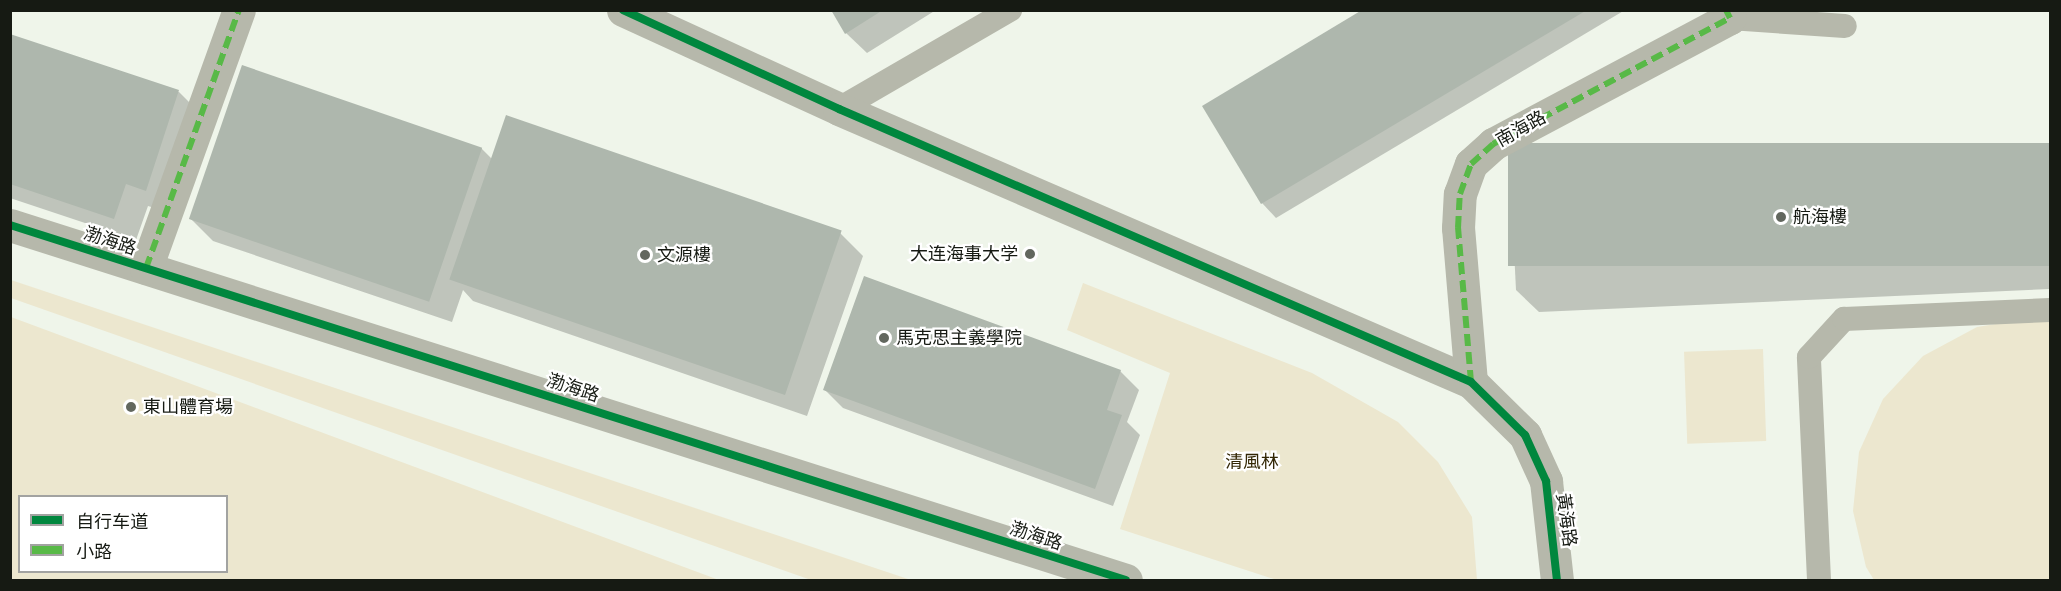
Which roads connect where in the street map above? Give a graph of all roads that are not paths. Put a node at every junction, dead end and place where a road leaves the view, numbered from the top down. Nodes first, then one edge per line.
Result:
1 (239, 10) edge
2 (622, 10) edge
3 (1010, 10) edge
4 (1728, 14) edge
5 (1845, 26) dead end
6 (839, 109) junction
7 (10, 225) edge
8 (146, 268) junction
9 (2050, 310) edge
10 (1471, 382) junction
11 (1126, 580) edge
12 (1557, 580) edge
13 (1819, 580) edge

1 - 8 street
2 - 6 street
3 - 6 lane
4 - 5 lane
4 - 10 street, 南海路
6 - 10 street
7 - 8 street, 渤海路
8 - 11 street, 渤海路
9 - 13 lane
10 - 12 street, 黃海路

